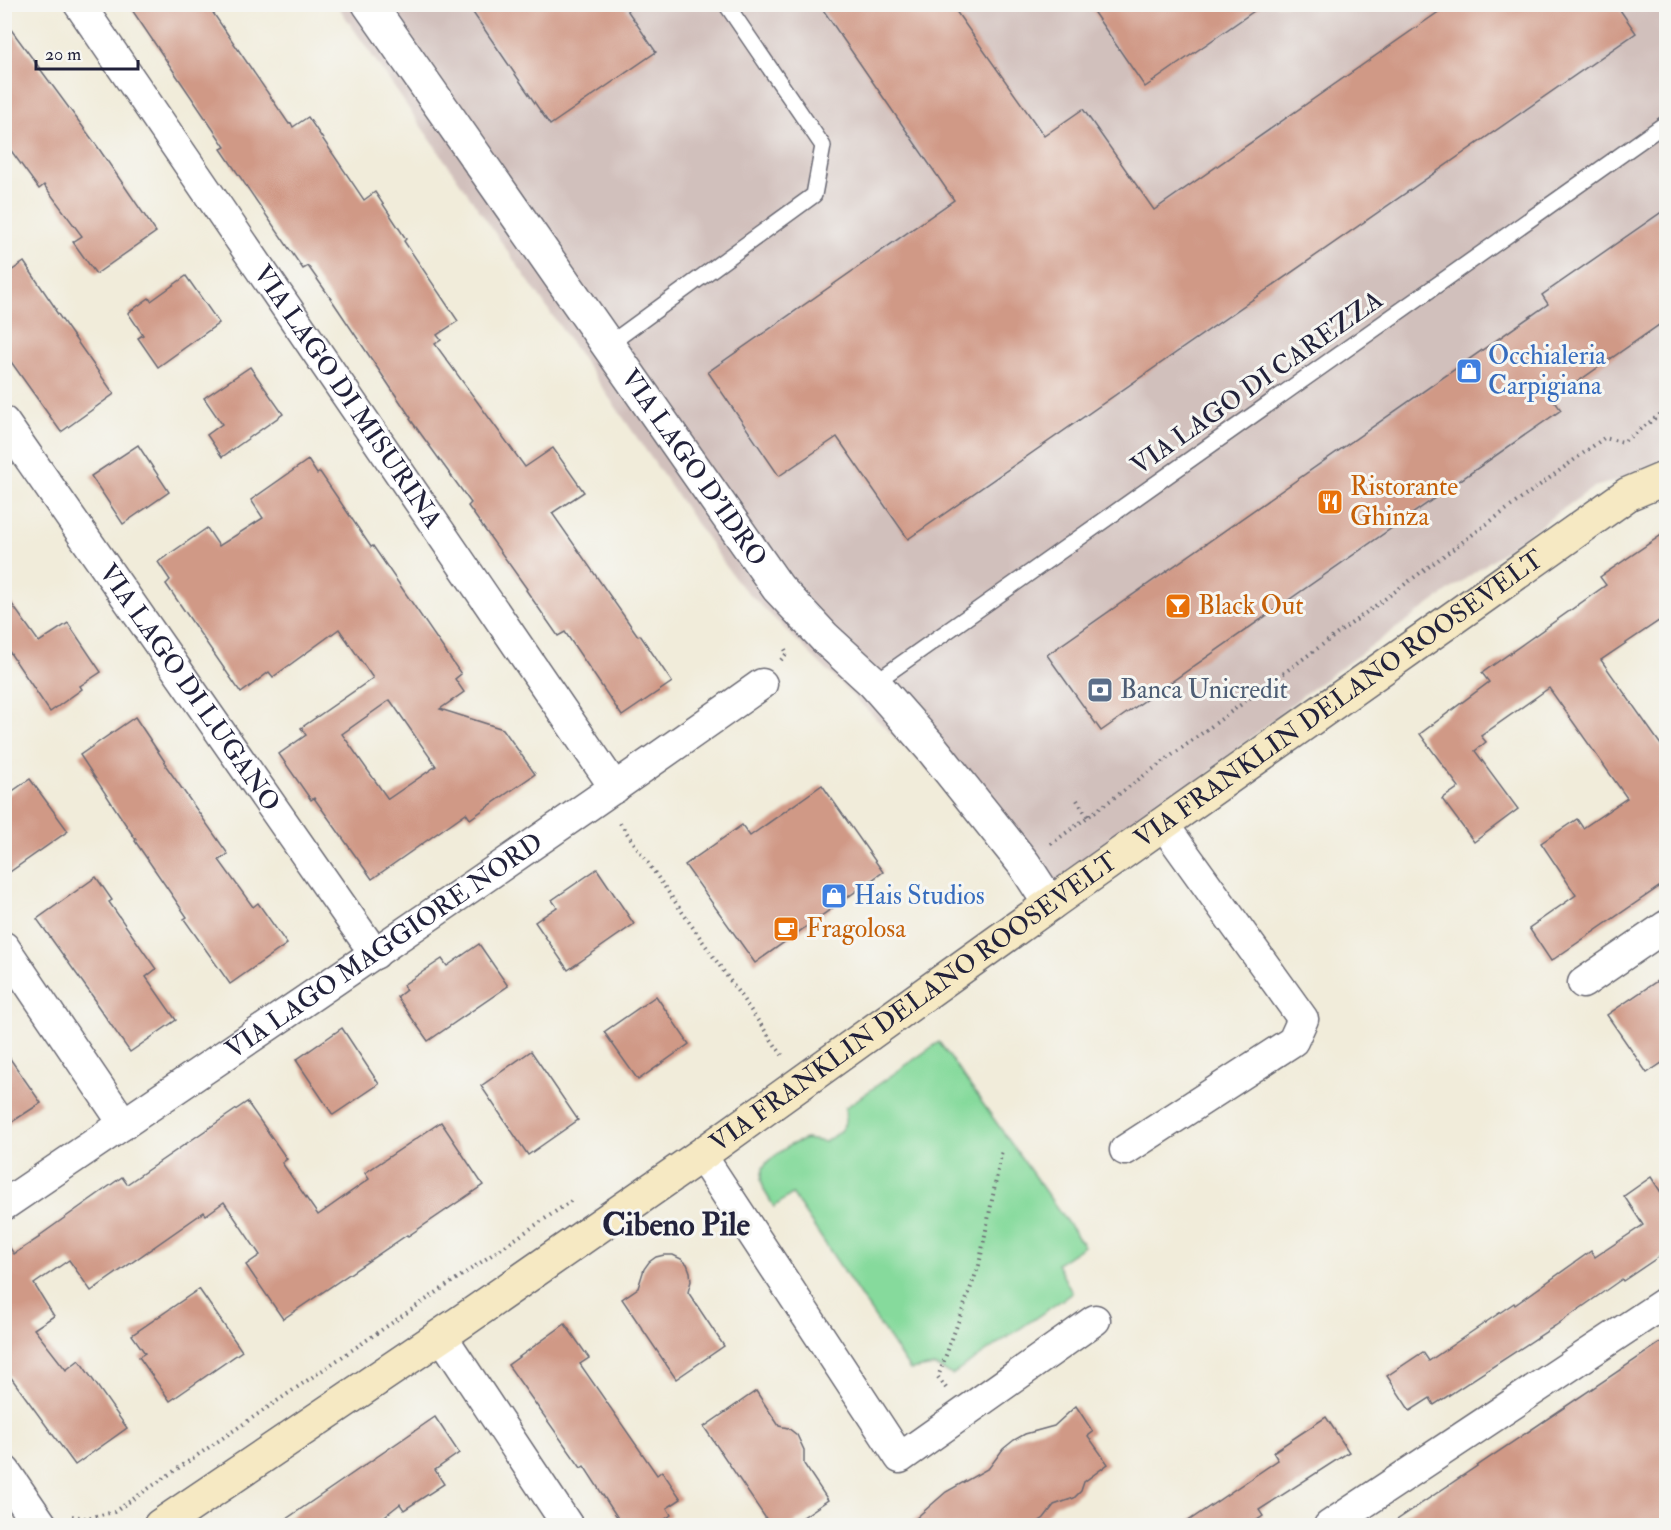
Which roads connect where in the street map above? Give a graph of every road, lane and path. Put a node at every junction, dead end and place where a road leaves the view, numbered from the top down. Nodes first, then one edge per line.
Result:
1 (79, 4) edge
2 (369, 4) edge
3 (726, 4) edge
4 (1666, 123) edge
5 (608, 345) junction
6 (1666, 410) edge
7 (4, 422) edge
8 (1666, 478) edge
9 (874, 683) junction
10 (762, 684) dead end
11 (609, 793) junction
12 (1077, 800) dead end
13 (1088, 817) junction
14 (1163, 824) junction
15 (1024, 864) junction
16 (1050, 904) junction
17 (1666, 926) edge
18 (4, 947) edge
19 (375, 954) junction
20 (1583, 983) dead end
21 (792, 1050) dead end
22 (124, 1124) junction
23 (1002, 1150) dead end
24 (1125, 1150) dead end
25 (701, 1155) junction
26 (576, 1197) dead end
27 (4, 1205) edge
28 (1666, 1302) edge
29 (1095, 1320) dead end
30 (441, 1335) junction
31 (964, 1413) junction
32 (4, 1472) edge
33 (52, 1520) edge
34 (159, 1526) edge
35 (568, 1526) edge
36 (1329, 1526) edge

1 - 11 street, VIA LAGO DI MISURINA
2 - 5 street, VIA LAGO D'IDRO
3 - 5 lane
4 - 9 lane, VIA LAGO DI CAREZZA
5 - 9 street, VIA LAGO D'IDRO
6 - 13 path
7 - 19 street, VIA LAGO DI LUGANO
8 - 14 main road, VIA FRANKLIN DELANO ROOSEVELT
9 - 15 street, VIA LAGO D'IDRO
10 - 11 street, VIA LAGO MAGGIORE NORD
11 - 19 street, VIA LAGO MAGGIORE NORD
11 - 21 path
12 - 13 path
13 - 15 path
14 - 16 main road, VIA FRANKLIN DELANO ROOSEVELT
14 - 24 street
15 - 16 street, VIA LAGO D'IDRO
16 - 25 main road, VIA FRANKLIN DELANO ROOSEVELT
17 - 20 street
18 - 22 street
19 - 22 street, VIA LAGO MAGGIORE NORD
22 - 27 street, VIA LAGO MAGGIORE NORD
23 - 31 path
25 - 30 main road, VIA FRANKLIN DELANO ROOSEVELT
25 - 31 street
26 - 33 path
28 - 36 street
29 - 31 street
30 - 34 main road, VIA FRANKLIN DELANO ROOSEVELT
30 - 35 street
32 - 33 street

